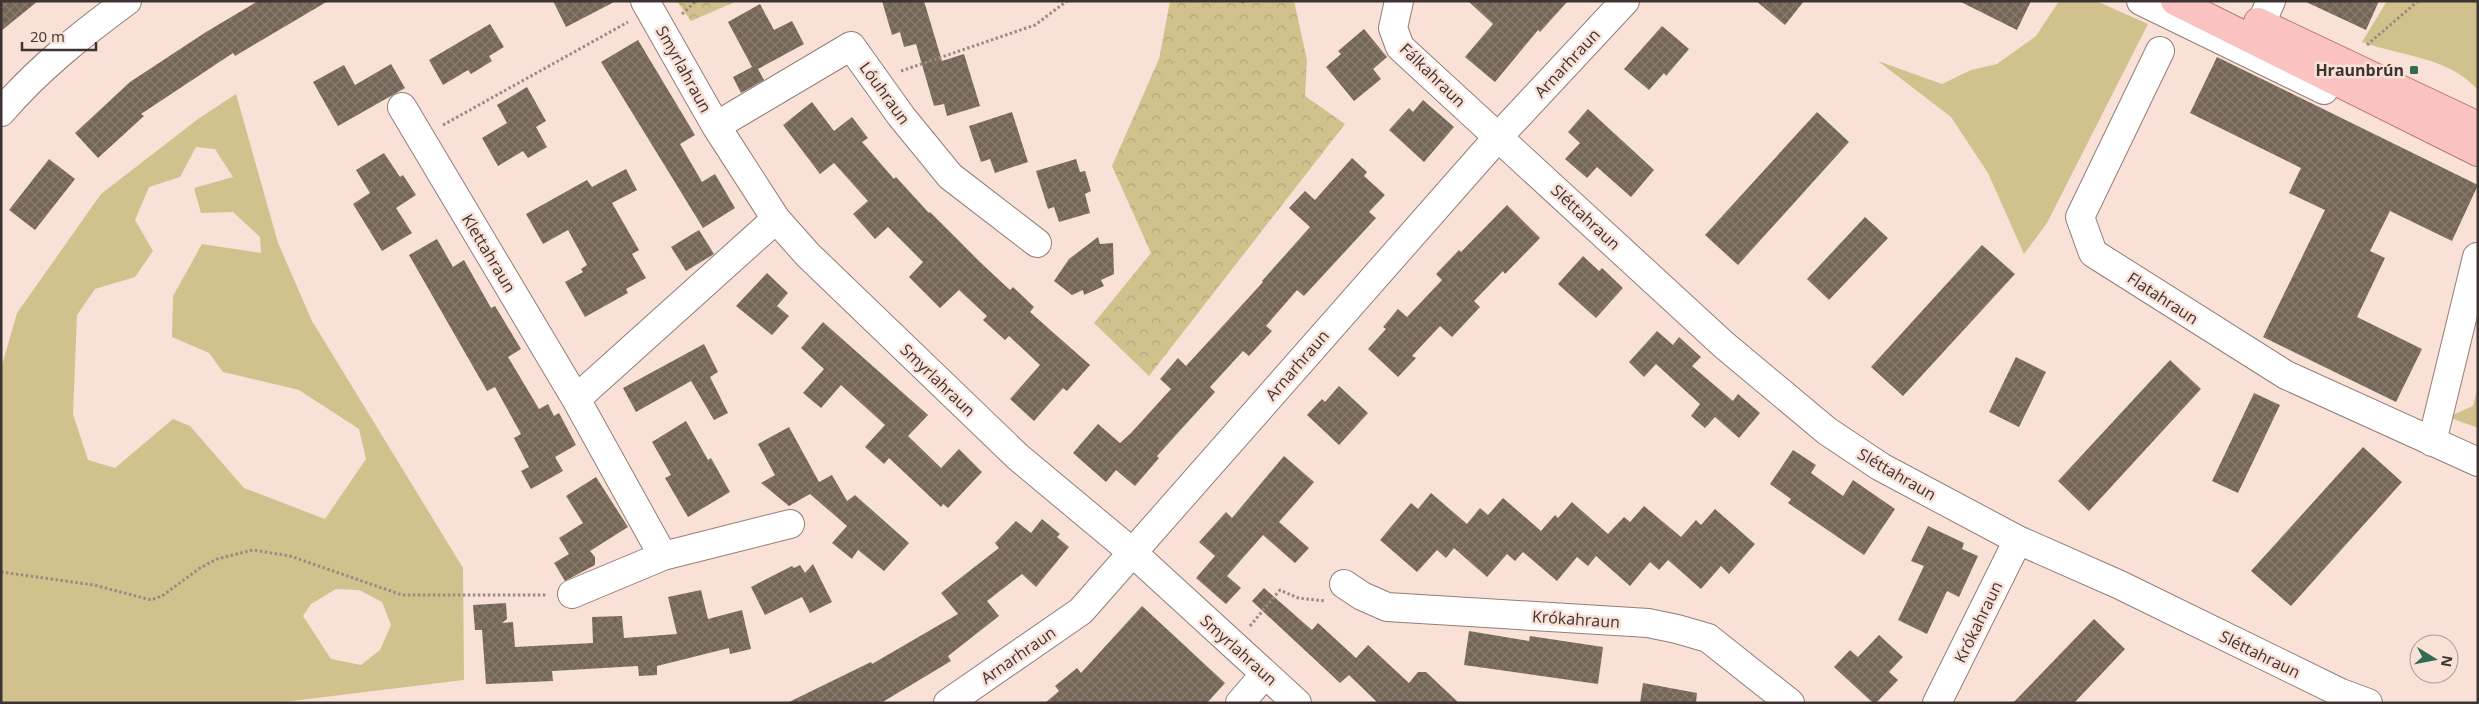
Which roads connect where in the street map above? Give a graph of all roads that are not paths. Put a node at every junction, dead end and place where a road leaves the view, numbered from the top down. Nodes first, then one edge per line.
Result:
1 (127, 1) edge
2 (1399, 1) edge
3 (1625, 1) edge
4 (2141, 1) edge
5 (2175, 1) edge
6 (2214, 1) edge
7 (648, 5) edge
8 (2266, 12) edge
9 (2160, 51) dead end
10 (402, 107) dead end
11 (1, 112) edge
12 (716, 126) junction
13 (2478, 126) edge
14 (2430, 129) junction
15 (1499, 136) junction
16 (2478, 152) edge
17 (776, 219) junction
18 (1038, 243) dead end
19 (2476, 257) dead end
20 (576, 398) junction
21 (2432, 442) junction
22 (2478, 462) edge
23 (790, 524) dead end
24 (2018, 540) junction
25 (1132, 552) junction
26 (663, 556) junction
27 (1353, 590) road end
28 (572, 594) road end
29 (1265, 674) junction
30 (948, 703) edge
31 (1240, 703) edge
32 (1297, 703) edge
33 (1790, 703) edge
34 (1937, 703) edge
35 (2368, 703) edge

1 - 11 street
2 - 15 street, Fálkahraun
3 - 15 street, Arnarhraun
4 - 14 street
5 - 14 main road
6 - 8 main road
7 - 12 street, Smyrlahraun
8 - 13 main road
9 - 21 street, Flatahraun
10 - 20 street, Klettahraun
12 - 17 street, Smyrlahraun
12 - 18 street, Lóuhraun
14 - 16 main road
15 - 24 street, Sléttahraun
15 - 25 street, Arnarhraun
17 - 20 street
17 - 25 street, Smyrlahraun
19 - 21 street
20 - 26 street, Klettahraun
21 - 22 street, Flatahraun
23 - 26 street
24 - 34 street, Krókahraun
24 - 35 street, Sléttahraun
25 - 29 street, Smyrlahraun
25 - 30 street, Arnarhraun
26 - 28 street
27 - 33 street, Krókahraun
29 - 31 street
29 - 32 street, Smyrlahraun

